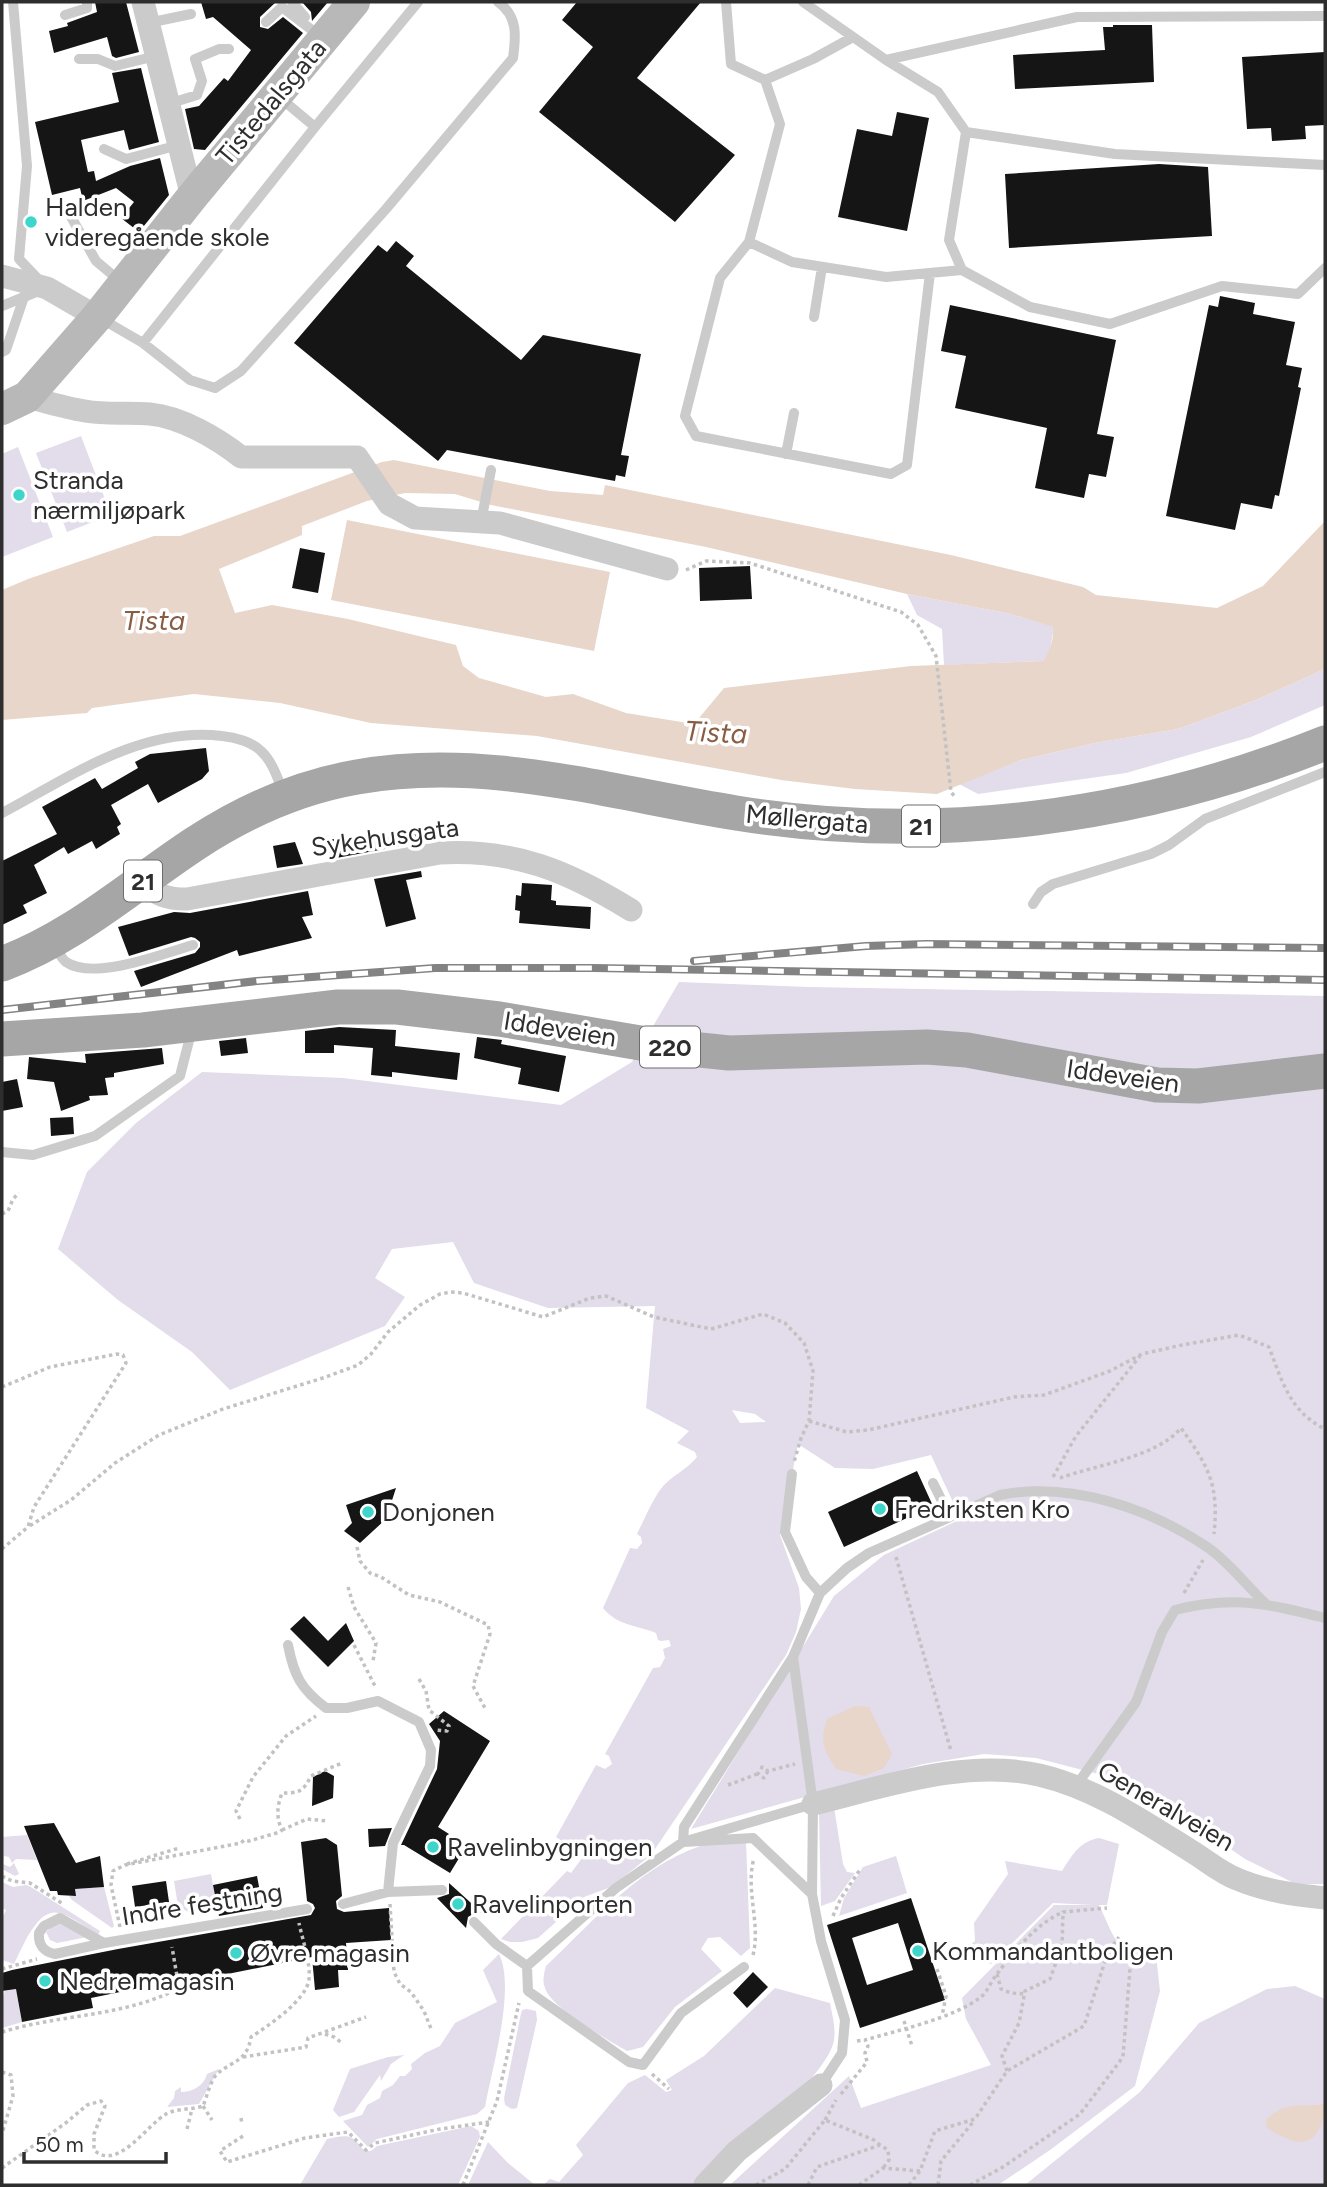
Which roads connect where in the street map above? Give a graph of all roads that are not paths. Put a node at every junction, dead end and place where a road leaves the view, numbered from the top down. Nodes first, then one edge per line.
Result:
1 (13, 2) edge
2 (87, 2) edge
3 (292, 2) edge
4 (354, 2) edge
5 (418, 2) edge
6 (498, 2) edge
7 (726, 2) edge
8 (803, 2) edge
9 (146, 12) edge
10 (191, 14) dead end
11 (65, 15) dead end
12 (1325, 16) edge
13 (266, 22) dead end
14 (324, 37) junction
15 (853, 37) junction
16 (229, 49) dead end
17 (156, 56) junction
18 (79, 59) dead end
19 (886, 60) junction
20 (765, 80) junction
21 (276, 94) junction
22 (168, 104) junction
23 (315, 127) junction
24 (966, 132) junction
25 (179, 145) junction
26 (104, 149) dead end
27 (1325, 165) edge
28 (192, 197) junction
29 (65, 206) dead end
30 (749, 242) junction
31 (822, 267) junction
32 (1325, 268) edge
33 (962, 270) junction
34 (930, 273) junction
35 (2, 275) edge
36 (123, 284) junction
37 (47, 288) junction
38 (24, 297) junction
39 (2, 306) edge
40 (97, 317) junction
41 (814, 317) dead end
42 (143, 343) junction
43 (2, 352) edge
44 (15, 403) edge
45 (794, 413) dead end
46 (786, 454) junction
47 (491, 470) dead end
48 (482, 515) junction
49 (667, 569) road end
50 (1325, 743) edge
51 (1325, 772) edge
52 (285, 797) junction
53 (2, 813) edge
54 (143, 881) junction
55 (1033, 904) dead end
56 (631, 910) dead end
57 (52, 942) junction
58 (193, 945) dead end
59 (2, 964) edge
60 (192, 1022) junction
61 (2, 1039) edge
62 (1325, 1071) edge
63 (2, 1153) edge
64 (792, 1474) road end
65 (933, 1483) dead end
66 (950, 1517) junction
67 (820, 1593) junction
68 (1265, 1603) junction
69 (1325, 1618) edge
70 (288, 1645) dead end
71 (793, 1657) junction
72 (1076, 1786) junction
73 (813, 1804) junction
74 (683, 1842) junction
75 (442, 1890) dead end
76 (388, 1892) junction
77 (812, 1894) junction
78 (1325, 1898) edge
79 (342, 1904) dead end
80 (302, 1910) road end
81 (474, 1922) dead end
82 (104, 1943) junction
83 (527, 1966) junction
84 (744, 1967) dead end
85 (821, 2085) joint
86 (705, 2185) edge

1 - 37 lane
2 - 11 lane
3 - 14 lane
4 - 14 street, Tistedalsgata
5 - 23 lane
6 - 42 lane
7 - 20 lane
8 - 15 lane
9 - 10 lane
9 - 17 street
12 - 19 lane
13 - 14 lane
14 - 21 street, Tistedalsgata
15 - 19 lane
15 - 20 lane
16 - 22 lane
17 - 18 lane
17 - 22 street
19 - 24 lane
20 - 30 lane
21 - 23 lane
21 - 28 street, Tistedalsgata
22 - 25 street
23 - 42 lane
24 - 27 lane
24 - 33 lane
25 - 26 lane
25 - 28 street
28 - 36 street, Tistedalsgata
29 - 36 lane
30 - 31 lane
30 - 46 lane
31 - 34 lane
31 - 41 lane
32 - 33 lane
33 - 34 lane
34 - 46 lane
35 - 37 street
36 - 40 street, Tistedalsgata
37 - 38 lane
37 - 40 street
38 - 39 lane
38 - 43 lane
40 - 42 lane
40 - 44 street, Tistedalsgata
44 - 48 street
45 - 46 lane
47 - 48 lane
48 - 49 street
50 - 52 main road, Møllergata / 21
51 - 55 lane
52 - 53 lane
52 - 54 main road, 21
54 - 56 street, Sykehusgata
54 - 57 main road, 21
57 - 58 lane
57 - 59 main road, 21
60 - 61 main road, Iddeveien / 220
60 - 62 main road, Iddeveien / 220
60 - 63 lane
64 - 67 lane
65 - 66 lane
66 - 67 lane
66 - 68 lane
67 - 71 lane
68 - 69 lane
68 - 72 lane
70 - 76 lane
71 - 73 lane
71 - 74 lane
72 - 73 street, Generalveien
72 - 78 street, Generalveien
73 - 74 lane
73 - 77 lane
74 - 77 lane
74 - 83 lane
75 - 76 lane
76 - 79 lane
77 - 85 lane
80 - 82 lane, Indre festning
81 - 83 lane
82 - 82 lane, Indre festning
83 - 84 lane
85 - 86 street

